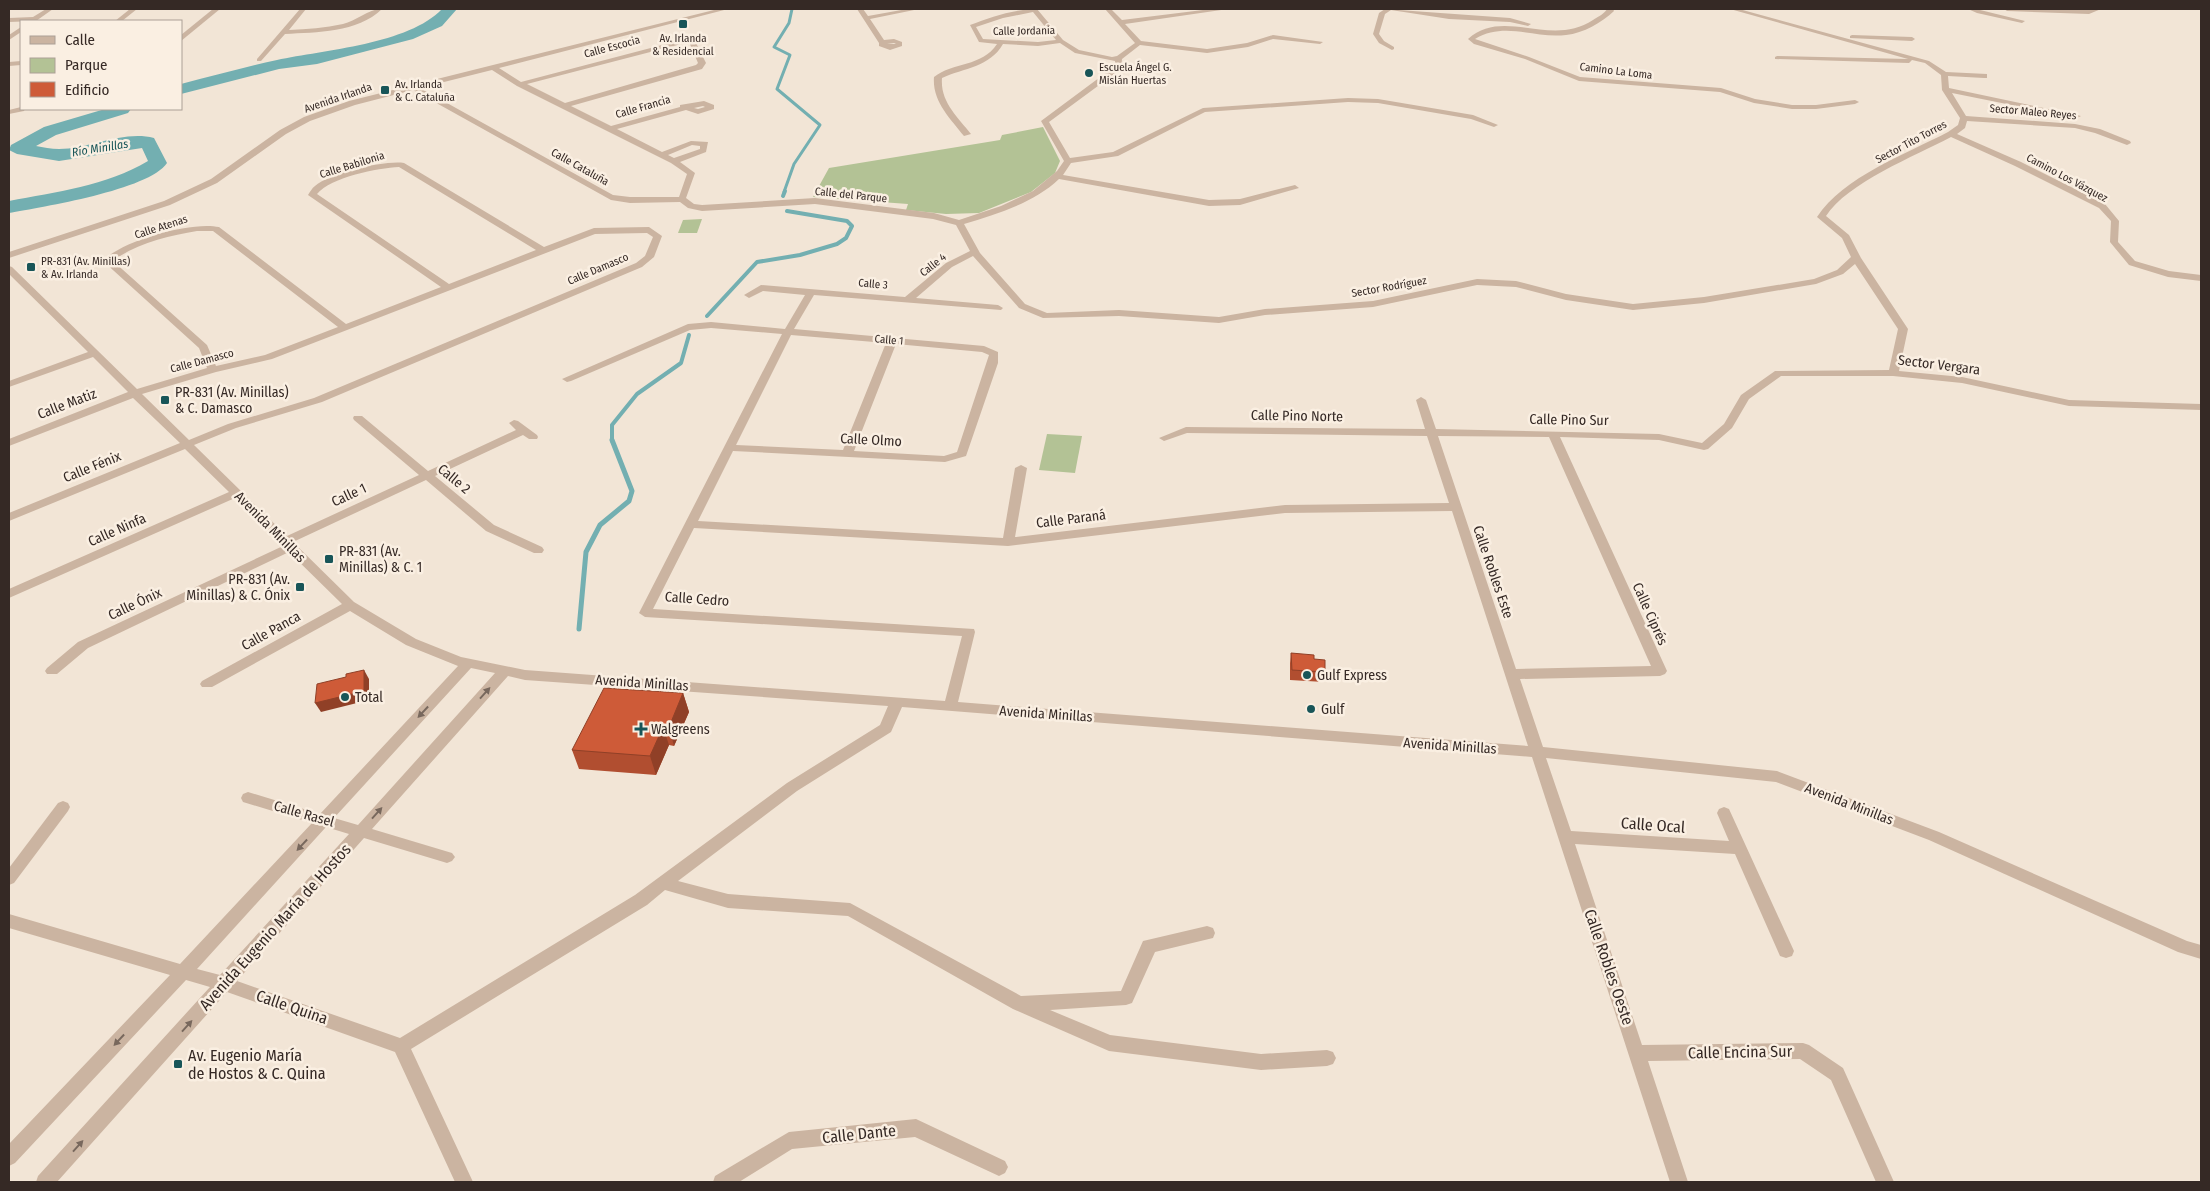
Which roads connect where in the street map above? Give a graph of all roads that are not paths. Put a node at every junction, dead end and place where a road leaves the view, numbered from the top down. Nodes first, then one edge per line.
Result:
1 (50, 9) edge
2 (134, 9) edge
3 (217, 9) edge
4 (303, 9) edge
5 (379, 9) edge
6 (725, 9) edge
7 (860, 9) edge
8 (916, 9) edge
9 (1108, 9) edge
10 (1225, 9) edge
11 (1391, 9) edge
12 (1610, 9) edge
13 (1733, 9) edge
14 (1971, 9) edge
15 (2007, 9) edge
16 (2098, 9) edge
17 (1034, 10) edge
18 (866, 18) junction
19 (9, 20) edge
20 (34, 20) edge
21 (119, 20) edge
22 (2022, 21) dead end
23 (1122, 22) junction
24 (20, 30) edge
25 (282, 32) junction
26 (1559, 33) junction
27 (1832, 36) junction
28 (9, 38) edge
29 (182, 38) edge
30 (1912, 39) dead end
31 (1061, 41) junction
32 (1320, 42) dead end
33 (882, 43) dead end
34 (1139, 43) junction
35 (1000, 44) junction
36 (1392, 48) dead end
37 (1119, 58) junction
38 (1777, 58) dead end
39 (259, 60) dead end
40 (1926, 62) junction
41 (492, 67) junction
42 (1944, 74) junction
43 (1984, 76) dead end
44 (520, 84) junction
45 (413, 87) junction
46 (1946, 90) junction
47 (1855, 102) dead end
48 (564, 106) junction
49 (683, 107) dead end
50 (2077, 116) dead end
51 (1964, 118) junction
52 (1494, 125) dead end
53 (610, 129) junction
54 (967, 134) dead end
55 (1951, 134) junction
56 (2126, 143) dead end
57 (661, 155) junction
58 (674, 161) junction
59 (1068, 161) junction
60 (1058, 176) junction
61 (1295, 188) dead end
62 (682, 199) junction
63 (959, 223) junction
64 (542, 250) junction
65 (975, 252) junction
66 (9, 255) edge
67 (1856, 258) junction
68 (9, 268) edge
69 (2201, 278) edge
70 (447, 287) junction
71 (811, 292) junction
72 (749, 295) dead end
73 (908, 300) junction
74 (998, 308) dead end
75 (344, 328) junction
76 (788, 332) junction
77 (892, 340) junction
78 (95, 353) junction
79 (213, 370) junction
80 (1893, 374) junction
81 (567, 379) dead end
82 (9, 384) edge
83 (136, 393) junction
84 (1421, 400) dead end
85 (978, 408) joint
86 (2201, 408) edge
87 (358, 418) dead end
88 (514, 423) dead end
89 (1431, 432) junction
90 (1553, 434) junction
91 (1164, 438) dead end
92 (9, 443) edge
93 (187, 444) junction
94 (1704, 447) joint
95 (729, 448) junction
96 (848, 454) junction
97 (1021, 468) dead end
98 (427, 476) junction
99 (237, 493) junction
100 (1455, 507) junction
101 (9, 517) edge
102 (689, 524) junction
103 (1008, 542) junction
104 (287, 544) junction
105 (538, 550) dead end
106 (9, 594) edge
107 (350, 605) junction
108 (468, 663) junction
109 (52, 671) dead end
110 (504, 672) junction
111 (1512, 674) junction
112 (207, 684) dead end
113 (897, 702) junction
114 (950, 706) junction
115 (1538, 752) junction
116 (248, 798) dead end
117 (63, 807) dead end
118 (1724, 813) dead end
119 (324, 820) junction
120 (361, 831) junction
121 (1565, 836) junction
122 (1739, 848) junction
123 (447, 857) dead end
124 (9, 879) edge
125 (665, 884) junction
126 (9, 921) edge
127 (1207, 933) dead end
128 (1786, 951) dead end
129 (2201, 952) edge
130 (184, 972) junction
131 (225, 984) junction
132 (1019, 1004) junction
133 (401, 1046) junction
134 (1638, 1053) junction
135 (1327, 1058) dead end
136 (9, 1157) edge
137 (999, 1167) dead end
138 (45, 1182) edge
139 (464, 1182) edge
140 (722, 1182) edge
141 (1679, 1182) edge
142 (1885, 1182) edge

1 - 20 street
2 - 21 street
3 - 29 street
4 - 25 street
5 - 25 street
6 - 41 street, Avenida Irlanda
7 - 18 street
8 - 18 street
9 - 23 street
10 - 23 street
11 - 26 street
11 - 36 street
12 - 26 street, Camino La Loma
13 - 27 street
14 - 22 street
15 - 16 street
17 - 31 street
17 - 35 street, Calle Jordania
18 - 33 street
19 - 20 street
23 - 34 street
24 - 28 street
25 - 39 street
26 - 47 street, Camino La Loma
27 - 30 street
27 - 40 street
31 - 35 street, Calle Jordania
31 - 37 street
32 - 34 street
34 - 37 street
35 - 54 street
37 - 59 street
38 - 40 street
40 - 42 street
41 - 44 street
41 - 45 street, Avenida Irlanda
42 - 43 street
42 - 46 street, Sector Tito Torres
44 - 48 street
44 - 48 street, Calle Escocia
45 - 62 street, Calle Cataluña
45 - 66 street, Avenida Irlanda
46 - 50 street
46 - 51 street, Sector Tito Torres
48 - 53 street
49 - 53 street, Calle Francia
51 - 55 street, Sector Tito Torres
51 - 56 street, Sector Maleo Reyes
52 - 59 street
53 - 57 street
55 - 67 street, Sector Tito Torres
55 - 69 street, Camino Los Vázquez
57 - 58 street
57 - 58 street
58 - 62 street
59 - 60 street
60 - 61 street
60 - 63 street
62 - 63 street, Calle del Parque
63 - 65 street, Sector Rodríguez
64 - 70 street, Calle Damasco
64 - 70 street, Calle Babilonia
64 - 93 street, Calle Damasco
65 - 67 street, Sector Rodríguez
65 - 73 street, Calle 4
67 - 80 street, Sector Tito Torres
68 - 78 street, Avenida Minillas
70 - 75 street, Calle Damasco
71 - 72 street, Calle 3
71 - 73 street, Calle 3
71 - 76 street, Calle Cedro
73 - 74 street, Calle 3
75 - 79 street, Calle Damasco
75 - 79 street, Calle Atenas
76 - 77 street, Calle 1
76 - 81 street, Calle 1
76 - 95 street, Calle Cedro
77 - 85 street, Calle 1
77 - 96 street
78 - 82 street
78 - 83 street, Avenida Minillas
79 - 83 street, Calle Damasco
80 - 86 street, Sector Vergara
80 - 94 street, Sector Vergara
83 - 92 street, Calle Matiz
83 - 93 street, Avenida Minillas
84 - 89 street, Calle Robles Este
85 - 96 street, Calle Olmo
87 - 98 street, Calle 2
88 - 98 street, Calle 1
89 - 90 street, Calle Pino Sur
89 - 91 street, Calle Pino Norte
89 - 100 street, Calle Robles Este
90 - 94 street, Calle Pino Sur
90 - 111 street, Calle Ciprés
93 - 99 street, Avenida Minillas
93 - 101 street, Calle Fénix
95 - 96 street, Calle Olmo
95 - 102 street, Calle Cedro
97 - 103 street
98 - 104 street, Calle 1
98 - 105 street, Calle 2
99 - 104 street, Avenida Minillas
99 - 106 street, Calle Ninfa
100 - 103 street, Calle Paraná
100 - 111 street, Calle Robles Este
102 - 103 street, Calle Paraná
102 - 114 street, Calle Cedro
104 - 107 street, Avenida Minillas
104 - 109 street, Calle Ónix
107 - 108 street, Avenida Minillas
107 - 112 street, Calle Panca
108 - 110 street, Avenida Minillas
108 -> 119 street
110 - 113 street, Avenida Minillas
120 -> 110 street, Avenida Eugenio María de Hostos
111 - 115 street, Calle Robles Este
113 - 114 street, Avenida Minillas
113 - 125 street
114 - 115 street, Avenida Minillas
115 - 121 street, Calle Robles Oeste
115 - 129 street, Avenida Minillas
116 - 119 street, Calle Rasel
117 - 124 street
118 - 122 street
119 - 120 street, Calle Rasel
119 -> 130 street
120 - 123 street, Calle Rasel
120 - 131 street, Avenida Eugenio María de Hostos
121 - 122 street, Calle Ocal
121 - 134 street, Calle Robles Oeste
122 - 128 street
125 - 132 street
125 - 133 street
126 - 130 street, Calle Quina
127 - 132 street
130 - 131 street, Calle Quina
130 -> 136 street
131 - 133 street, Calle Quina
138 -> 131 street, Avenida Eugenio María de Hostos
132 - 135 street
133 - 139 street
134 - 141 street, Calle Robles Oeste
134 - 142 street, Calle Encina Sur
137 - 140 street, Calle Dante

